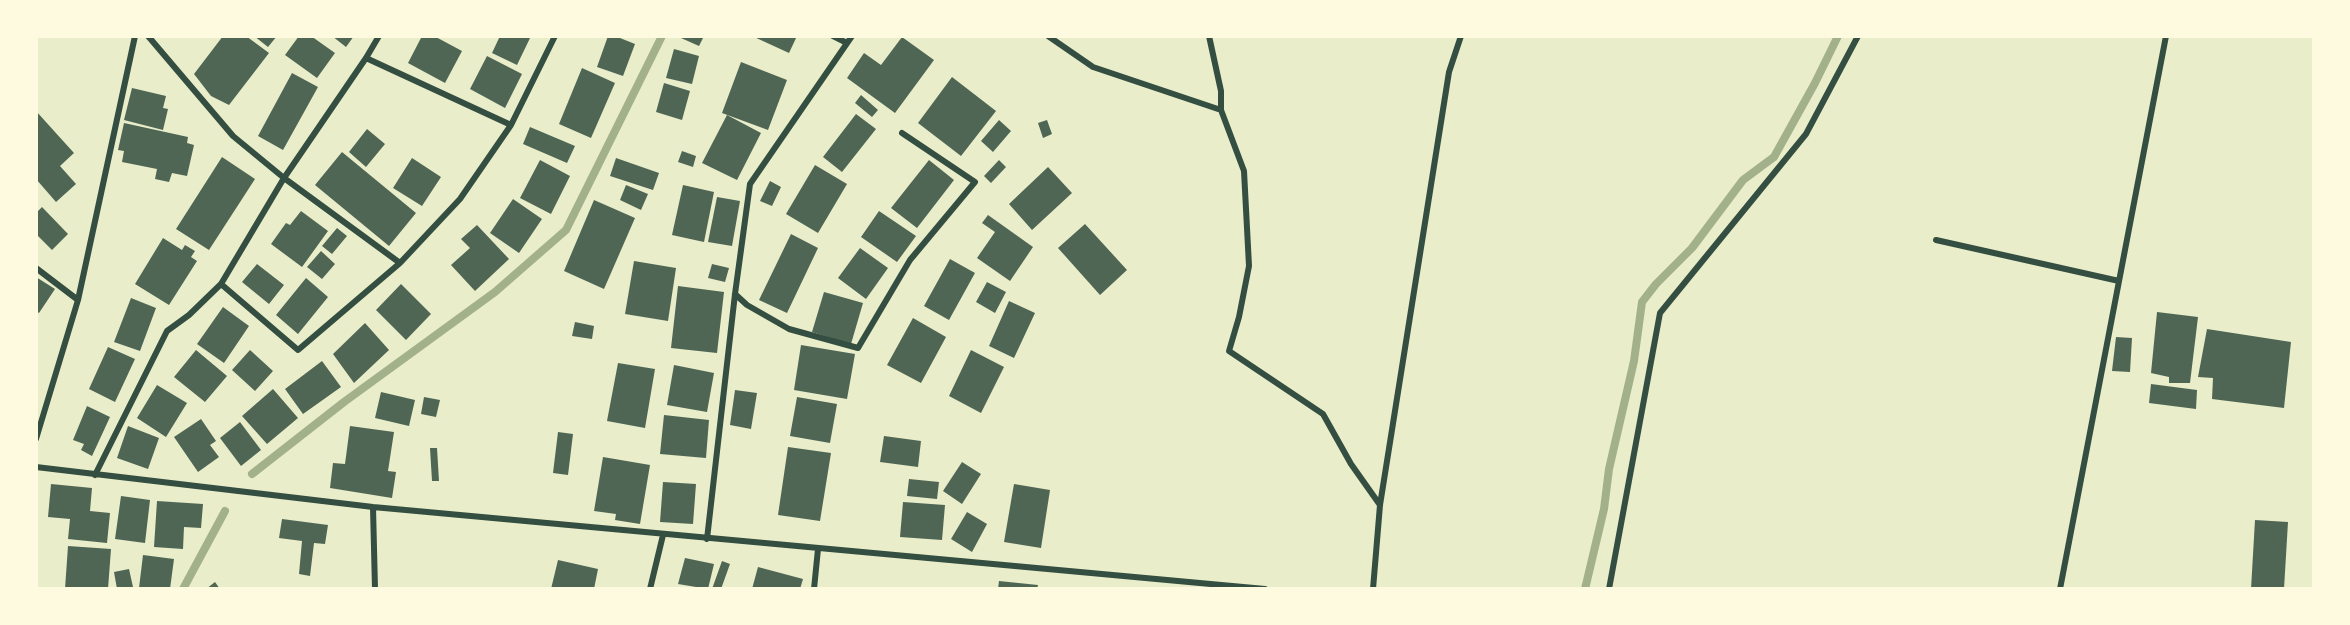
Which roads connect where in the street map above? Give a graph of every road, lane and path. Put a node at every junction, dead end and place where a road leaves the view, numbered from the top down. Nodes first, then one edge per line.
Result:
1 (135, 36) edge
2 (148, 36) edge
3 (379, 36) edge
4 (555, 36) edge
5 (833, 36) edge
6 (852, 36) edge
7 (1048, 36) edge
8 (1209, 36) edge
9 (1461, 36) edge
10 (1858, 36) edge
11 (2166, 36) edge
12 (847, 42) junction
13 (366, 58) junction
14 (1221, 110) junction
15 (511, 125) junction
16 (902, 134) dead end
17 (284, 178) junction
18 (1935, 240) dead end
19 (400, 263) junction
20 (36, 268) edge
21 (2119, 281) junction
22 (221, 284) junction
23 (735, 294) junction
24 (78, 300) junction
25 (36, 439) edge
26 (36, 467) edge
27 (95, 475) junction
28 (1380, 505) junction
29 (373, 507) junction
30 (663, 535) junction
31 (707, 539) junction
32 (818, 549) junction
33 (375, 589) edge
34 (650, 589) edge
35 (814, 589) edge
36 (1265, 589) edge
37 (1373, 589) edge
38 (1609, 589) edge
39 (2060, 589) edge

1 - 24 street
2 - 17 street
3 - 13 street
4 - 15 street
5 - 12 street
6 - 12 street
7 - 14 street
8 - 14 street
9 - 28 street
10 - 38 street
11 - 21 street
12 - 23 street
13 - 15 street
13 - 17 street
14 - 28 street
15 - 19 street
16 - 23 street
17 - 19 street
17 - 22 street
18 - 21 street
19 - 22 street
20 - 24 street
21 - 39 street
22 - 27 street
23 - 31 street
24 - 25 street
26 - 27 street
27 - 29 street
28 - 37 street
29 - 30 street
29 - 33 street
30 - 31 street
30 - 34 street
31 - 32 street
32 - 35 street
32 - 36 street

